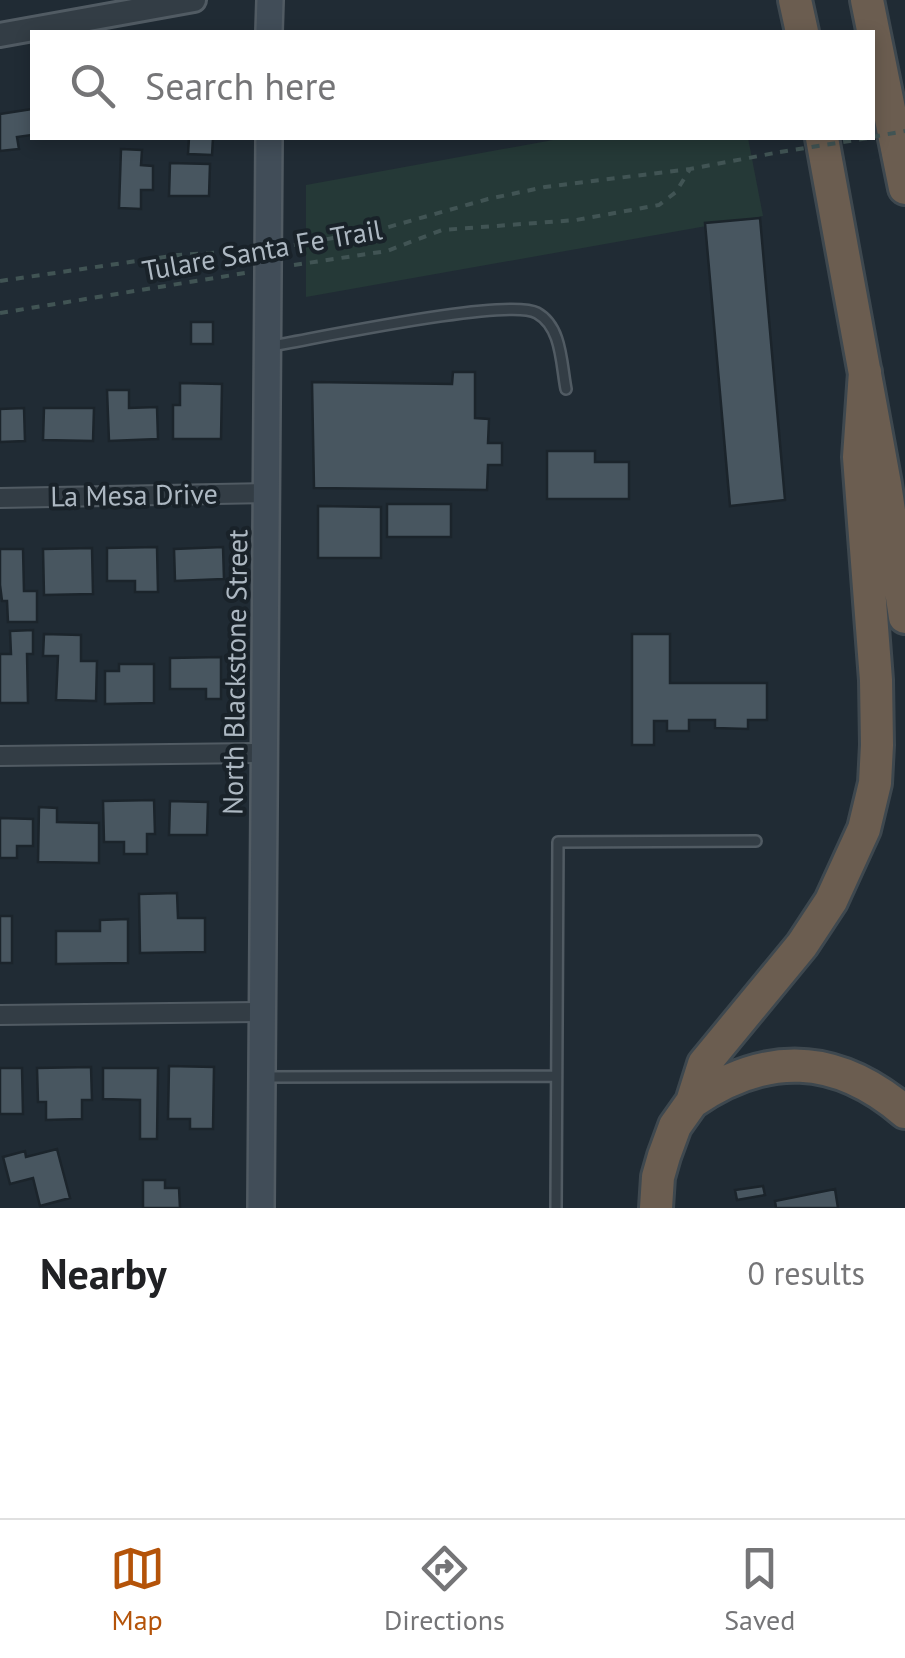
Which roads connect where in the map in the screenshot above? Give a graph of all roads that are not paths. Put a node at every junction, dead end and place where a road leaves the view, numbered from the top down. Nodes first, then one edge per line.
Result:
1 (194, 0) edge
2 (270, 0) edge
3 (795, 0) edge
4 (867, 0) edge
5 (270, 30) edge
6 (802, 30) edge
7 (873, 30) edge
8 (0, 35) edge
9 (875, 40) edge
10 (270, 140) edge
11 (822, 140) edge
12 (905, 188) edge
13 (269, 347) junction
14 (865, 372) junction
15 (566, 389) dead end
16 (268, 492) junction
17 (0, 498) edge
18 (905, 617) edge
19 (264, 753) junction
20 (0, 756) edge
21 (756, 840) dead end
22 (262, 1012) junction
23 (0, 1015) edge
24 (555, 1076) junction
25 (262, 1077) junction
26 (692, 1102) junction
27 (905, 1112) edge
28 (261, 1208) edge
29 (556, 1208) edge
30 (656, 1208) edge

1 - 8 street
2 - 5 main road
3 - 6 highway
4 - 7 highway
9 - 12 highway
10 - 13 main road, North Blackstone Street
11 - 14 highway
13 - 15 lane
13 - 16 main road, North Blackstone Street
14 - 18 highway
14 - 26 highway
16 - 17 street, La Mesa Drive
16 - 19 main road, North Blackstone Street
19 - 20 street
19 - 22 main road, North Blackstone Street
21 - 24 lane
22 - 23 street
22 - 25 main road, North Blackstone Street
24 - 25 lane
24 - 29 lane
25 - 28 main road, North Blackstone Street
26 - 27 highway
26 - 30 highway

